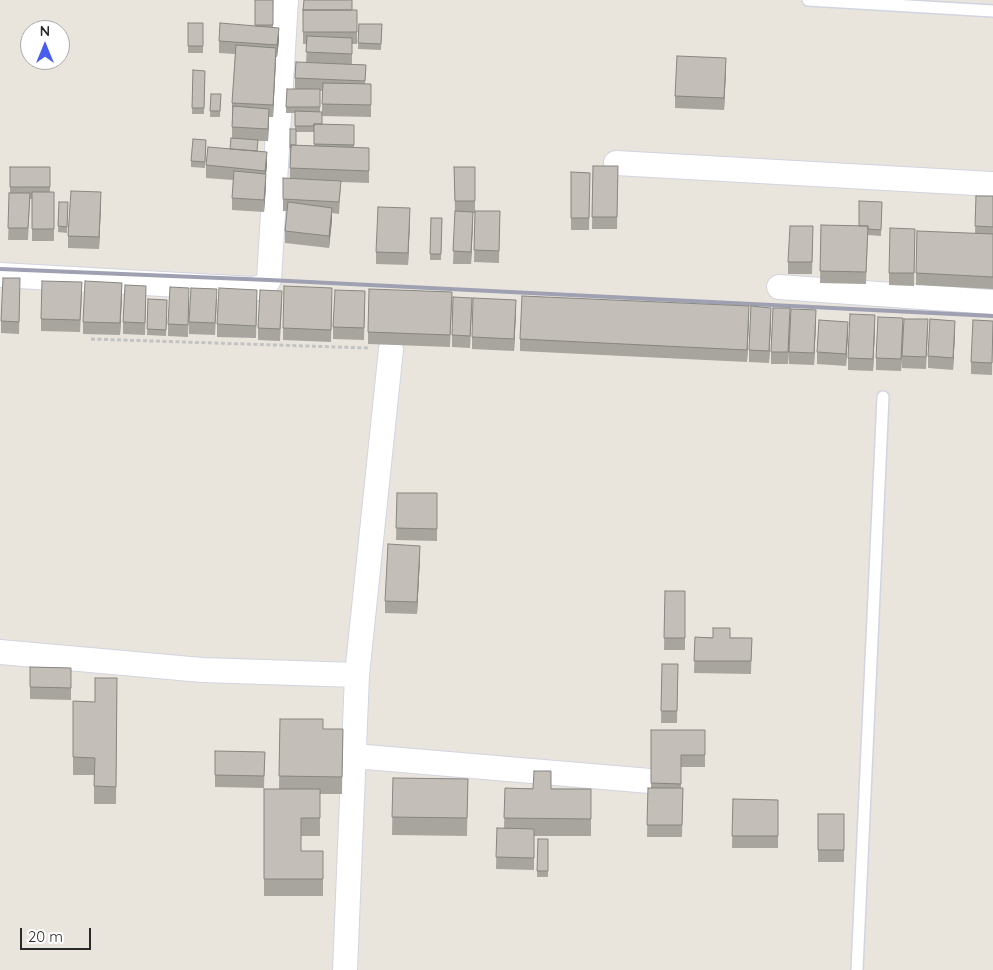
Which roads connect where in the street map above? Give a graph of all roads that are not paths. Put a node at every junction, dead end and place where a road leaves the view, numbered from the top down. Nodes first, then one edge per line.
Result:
1 (286, 0) edge
2 (808, 0) edge
3 (993, 11) edge
4 (616, 163) dead end
5 (993, 184) edge
6 (0, 276) edge
7 (779, 287) dead end
8 (993, 302) edge
9 (391, 349) road end
10 (883, 397) dead end
11 (0, 652) edge
12 (358, 676) junction
13 (354, 756) junction
14 (650, 781) edge
15 (345, 970) edge
16 (856, 970) edge

1 - 6 street
2 - 3 lane
4 - 5 street
7 - 8 street
9 - 12 street
10 - 16 lane
11 - 12 street
12 - 13 street
13 - 14 street
13 - 15 street

